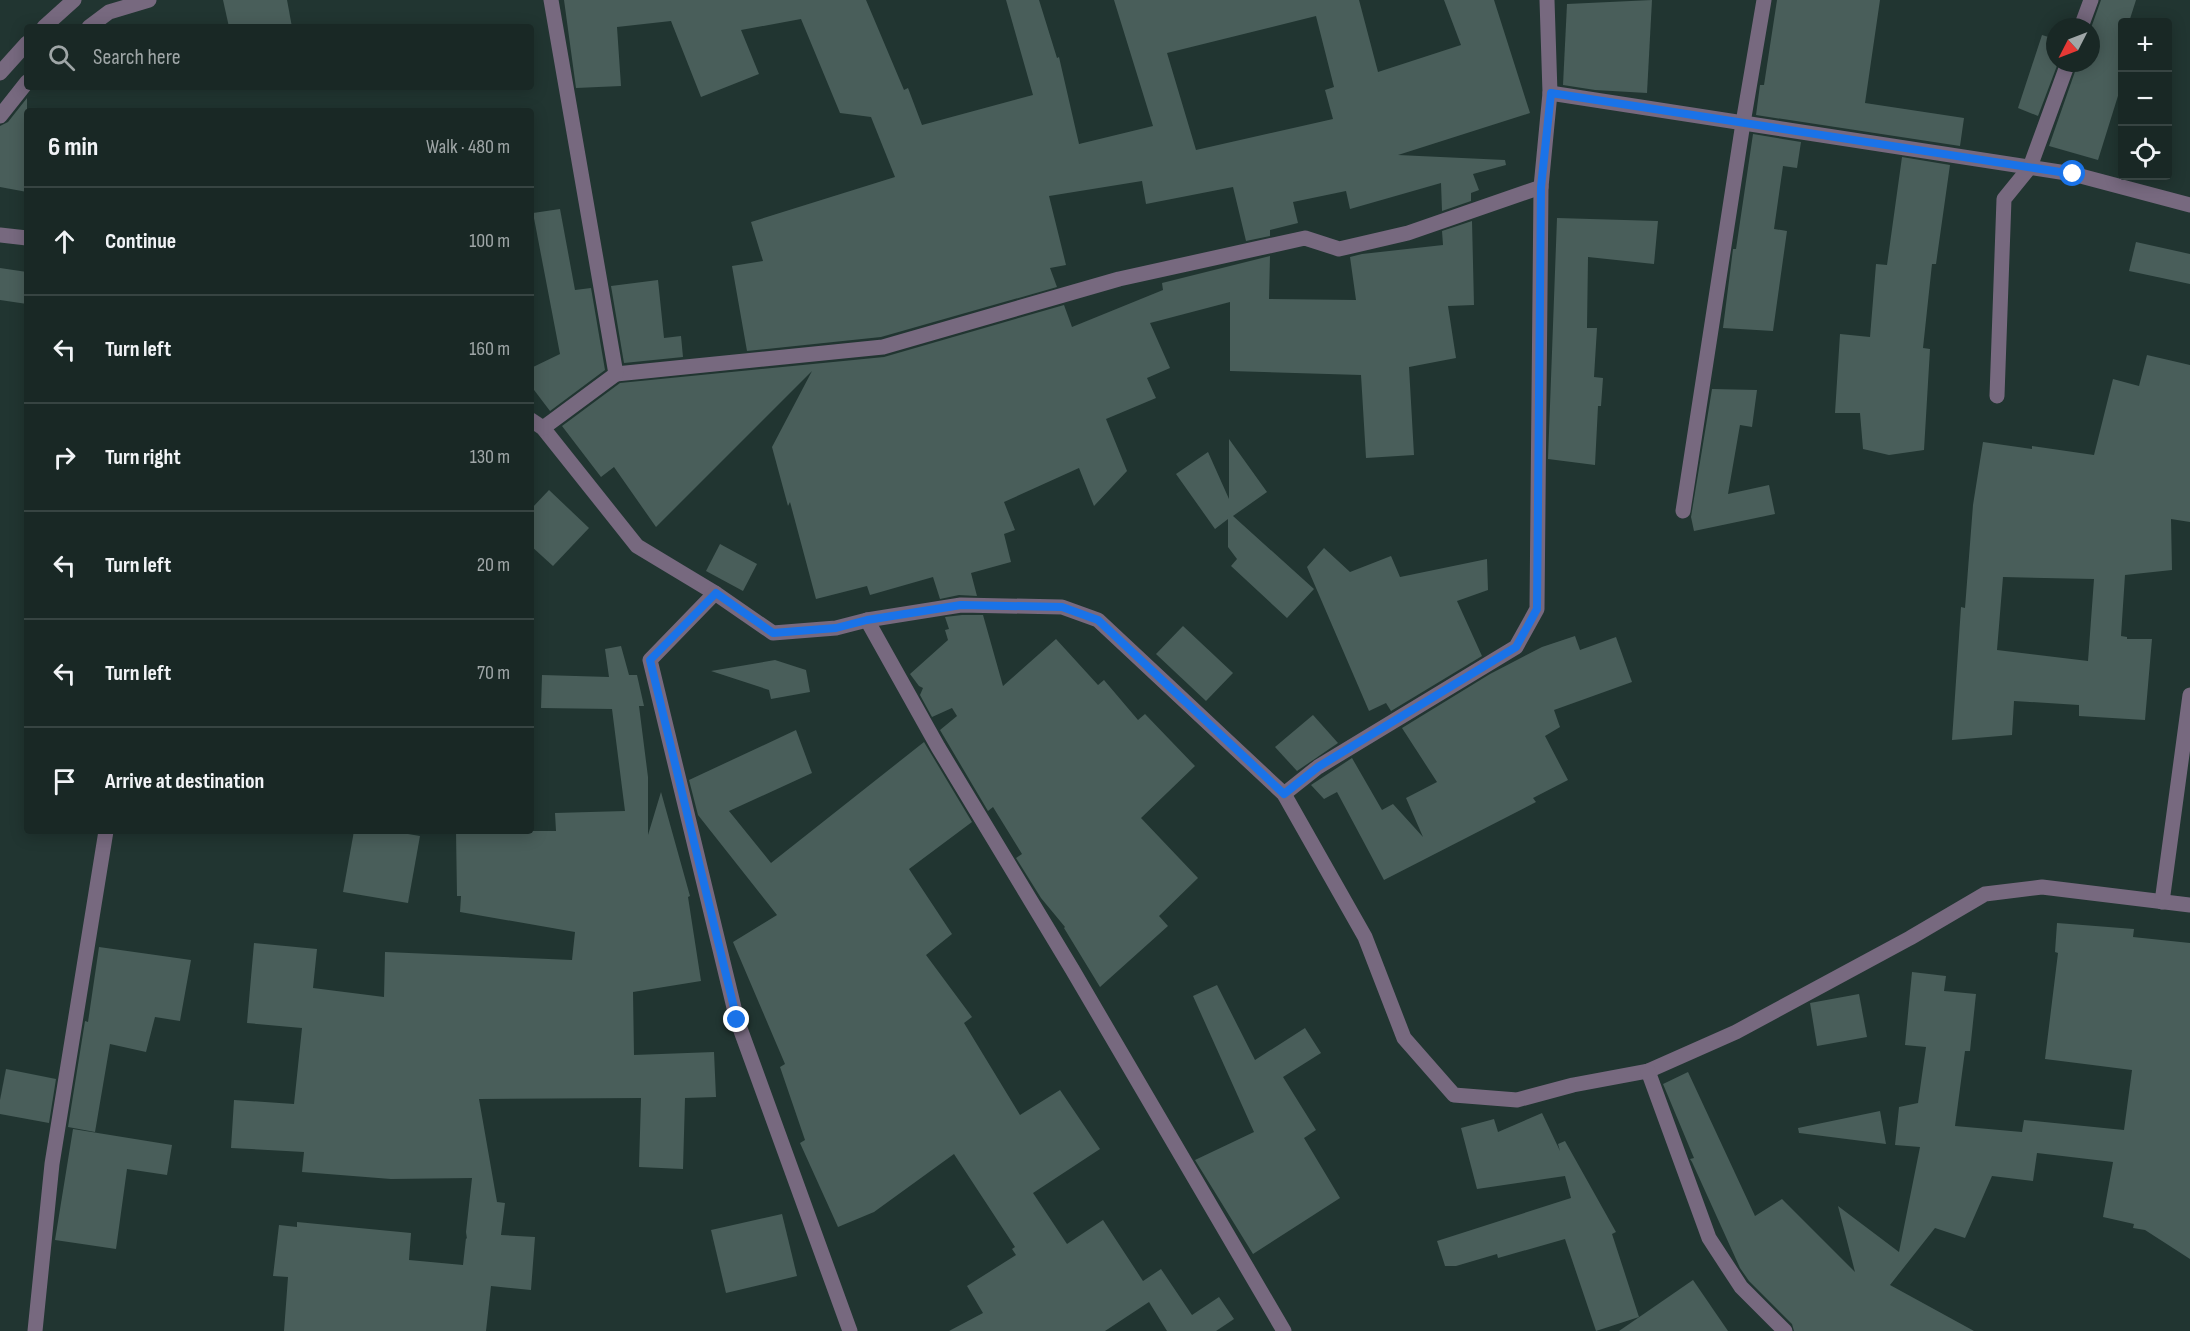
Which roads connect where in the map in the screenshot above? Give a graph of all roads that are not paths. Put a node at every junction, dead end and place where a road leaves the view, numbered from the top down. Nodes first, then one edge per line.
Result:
1 (74, 0) edge
2 (149, 0) edge
3 (551, 0) edge
4 (1547, 0) edge
5 (1764, 0) edge
6 (2091, 0) edge
7 (2084, 18) edge
8 (47, 24) edge
9 (93, 24) edge
10 (24, 46) edge
11 (2065, 72) edge
12 (0, 73) edge
13 (24, 86) edge
14 (1551, 93) junction
15 (0, 116) edge
16 (1743, 123) junction
17 (2030, 167) junction
18 (1541, 187) junction
19 (2190, 205) edge
20 (0, 235) edge
21 (24, 238) edge
22 (616, 374) junction
23 (1997, 396) dead end
24 (537, 424) edge
25 (1683, 511) dead end
26 (716, 593) junction
27 (867, 620) junction
28 (2190, 695) edge
29 (1284, 794) junction
30 (106, 834) edge
31 (2162, 902) junction
32 (2190, 905) edge
33 (1648, 1071) junction
34 (35, 1331) edge
35 (850, 1331) edge
36 (1284, 1331) edge
37 (1785, 1331) edge

1 - 8 street
2 - 9 street
3 - 22 street
4 - 14 street
5 - 16 street
6 - 7 street
10 - 12 street
11 - 17 street
13 - 15 street
14 - 16 street
14 - 18 street
16 - 17 street
16 - 25 street
17 - 19 street
17 - 23 street
18 - 22 street
18 - 29 street
20 - 21 street
22 - 24 street
24 - 26 street
26 - 27 street
26 - 35 street
27 - 29 street
27 - 36 street
28 - 31 street
29 - 33 street
30 - 34 street
31 - 32 street
31 - 33 street
33 - 37 street

